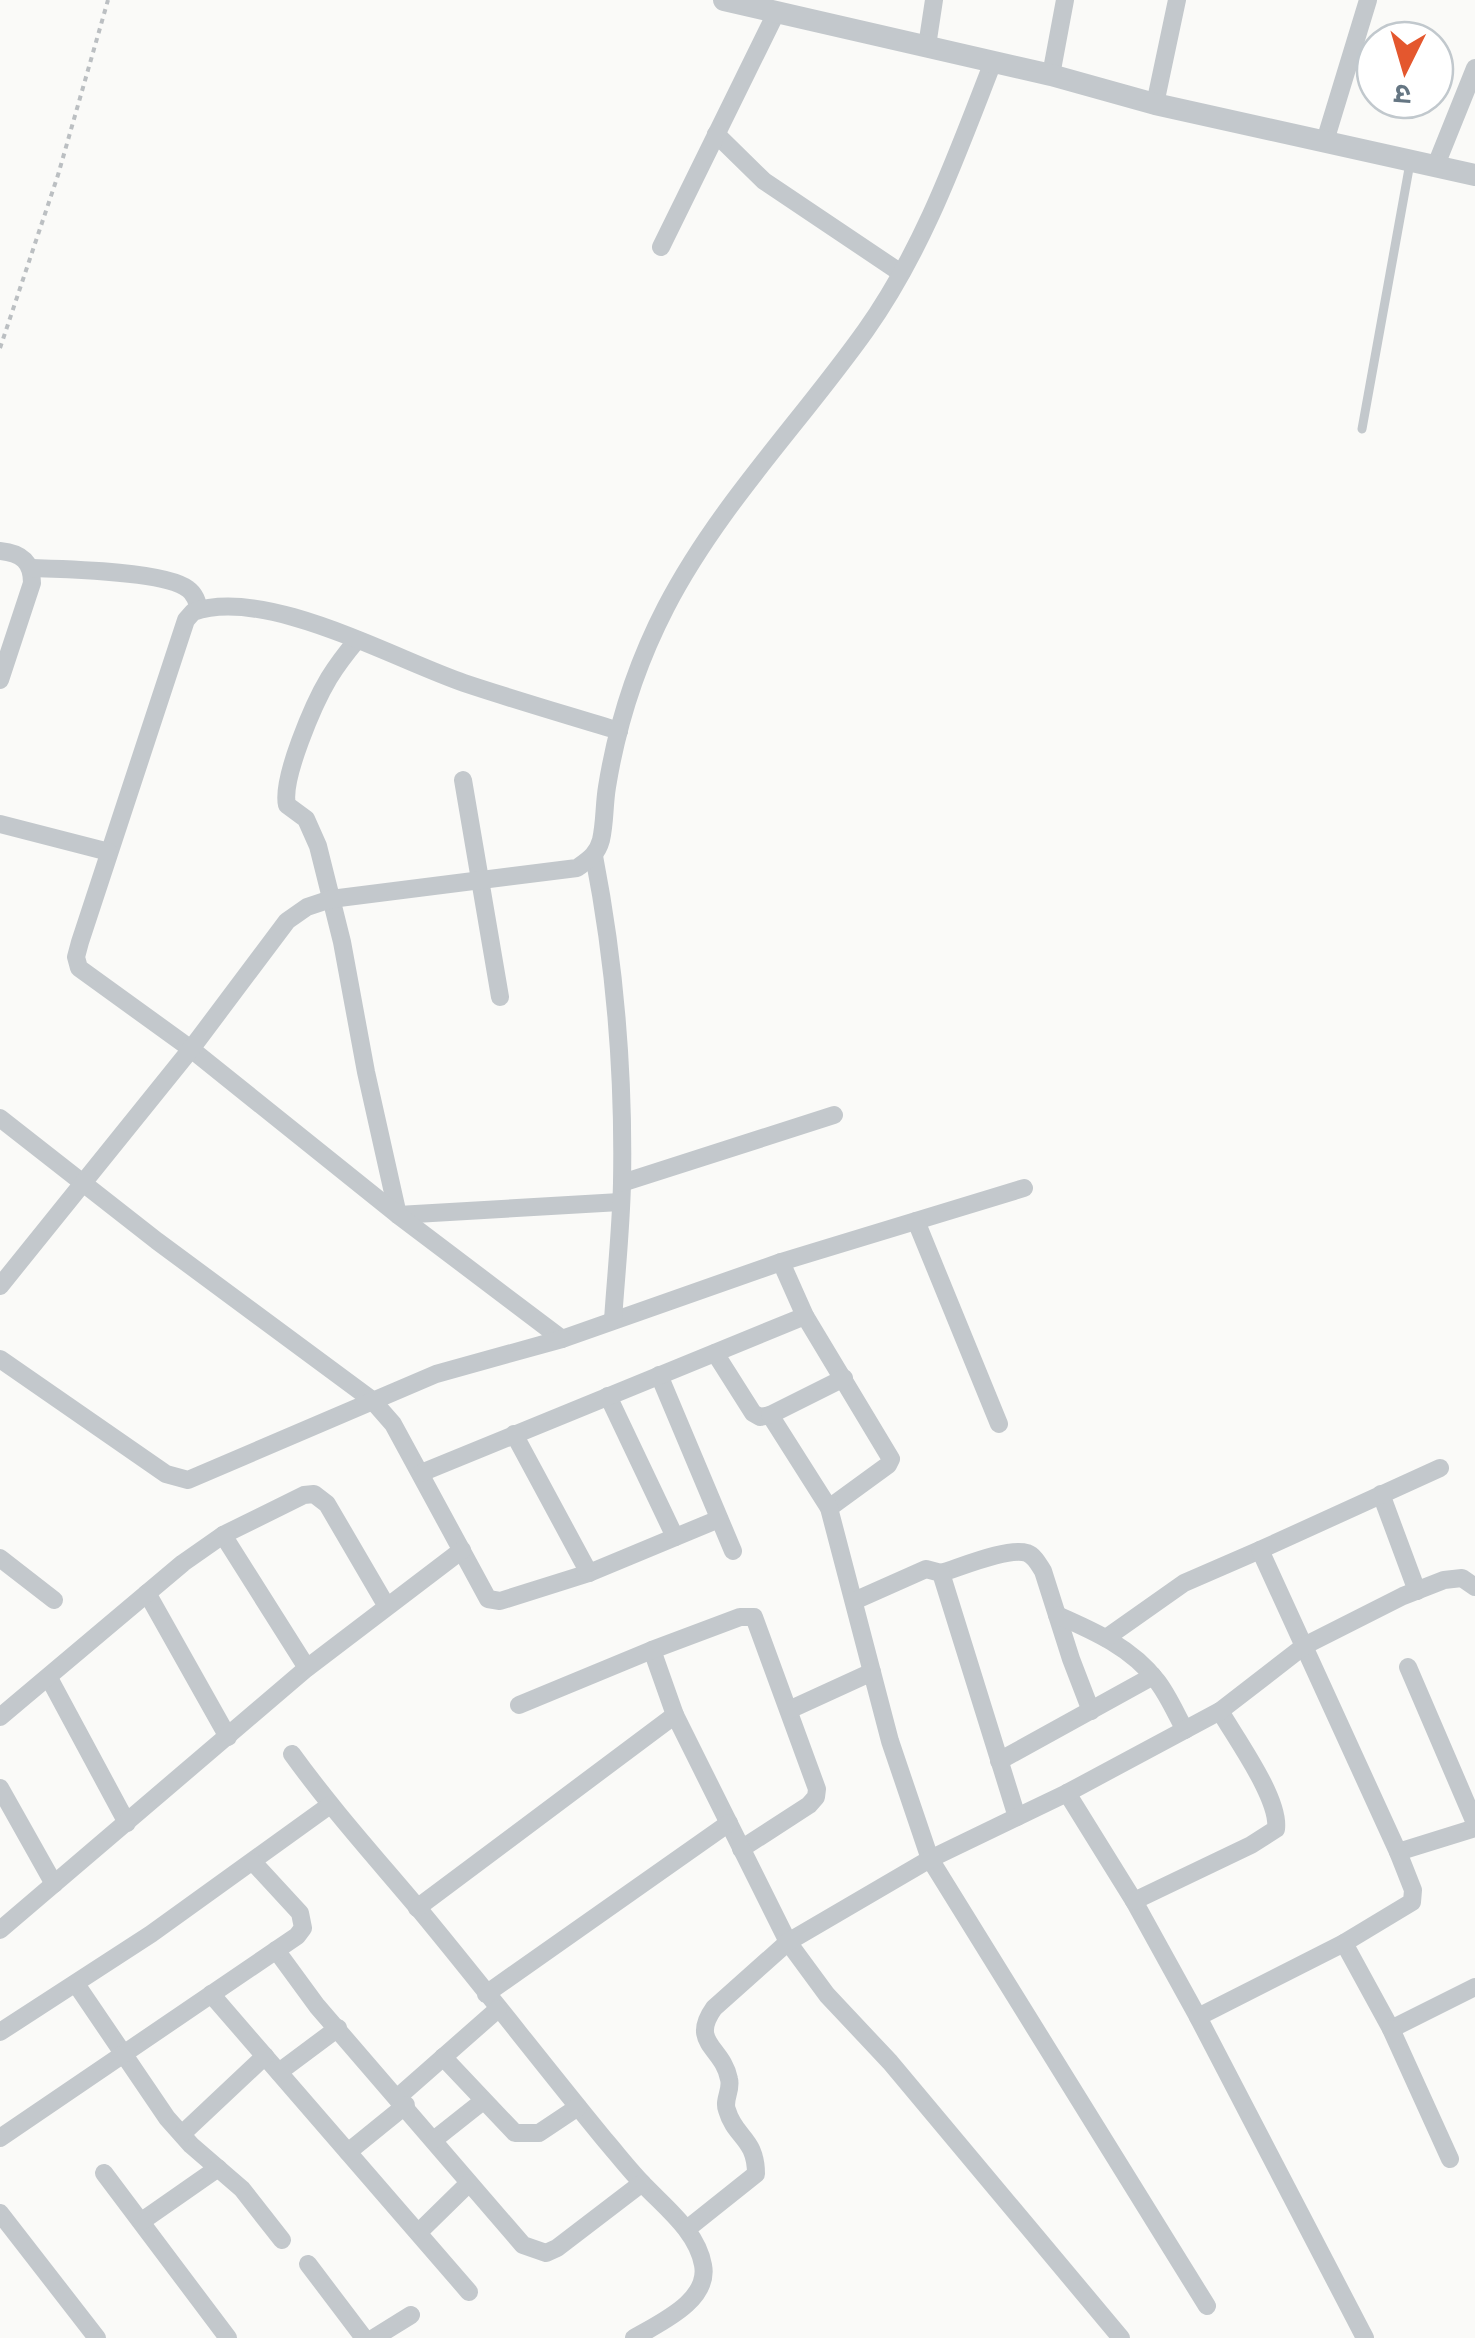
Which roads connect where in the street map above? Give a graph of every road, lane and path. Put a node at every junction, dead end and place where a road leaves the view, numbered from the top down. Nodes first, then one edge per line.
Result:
1 (108, 0) edge
2 (724, 0) edge
3 (934, 0) edge
4 (1064, 0) edge
5 (1177, 0) edge
6 (1368, 0) edge
7 (776, 13) junction
8 (927, 46) junction
9 (992, 62) junction
10 (1475, 68) edge
11 (1051, 75) junction
12 (1156, 104) junction
13 (716, 134) junction
14 (1325, 141) junction
15 (1410, 160) junction
16 (1436, 166) junction
17 (1475, 175) edge
18 (661, 247) dead end
19 (901, 274) junction
20 (0, 348) edge
21 (1362, 429) dead end
22 (0, 551) edge
23 (32, 568) junction
24 (200, 609) junction
25 (357, 640) junction
26 (0, 680) edge
27 (619, 731) junction
28 (463, 780) dead end
29 (0, 824) edge
30 (109, 852) junction
31 (594, 856) junction
32 (482, 879) junction
33 (331, 899) junction
34 (500, 996) dead end
35 (192, 1049) junction
36 (834, 1115) dead end
37 (0, 1118) edge
38 (82, 1183) junction
39 (1024, 1188) dead end
40 (621, 1193) junction
41 (398, 1215) junction
42 (916, 1221) junction
43 (781, 1262) junction
44 (0, 1286) edge
45 (805, 1316) junction
46 (614, 1320) junction
47 (562, 1339) junction
48 (715, 1352) junction
49 (0, 1358) edge
50 (659, 1376) junction
51 (844, 1378) junction
52 (608, 1396) junction
53 (372, 1400) junction
54 (770, 1415) junction
55 (998, 1424) dead end
56 (514, 1434) junction
57 (1440, 1468) dead end
58 (420, 1474) junction
59 (1381, 1494) junction
60 (829, 1508) junction
61 (720, 1519) junction
62 (223, 1535) junction
63 (675, 1537) junction
64 (462, 1550) junction
65 (1260, 1550) junction
66 (733, 1551) dead end
67 (0, 1558) edge
68 (589, 1573) junction
69 (941, 1574) junction
70 (1475, 1586) edge
71 (1417, 1590) junction
72 (146, 1593) junction
73 (54, 1600) dead end
74 (854, 1601) junction
75 (386, 1605) junction
76 (1057, 1615) junction
77 (1106, 1638) junction
78 (1304, 1646) junction
79 (652, 1650) junction
80 (1408, 1667) dead end
81 (307, 1668) junction
82 (872, 1672) junction
83 (1153, 1676) junction
84 (49, 1678) junction
85 (519, 1705) dead end
86 (789, 1710) junction
87 (1091, 1711) junction
88 (1220, 1711) junction
89 (674, 1715) junction
90 (0, 1716) edge
91 (1185, 1730) junction
92 (228, 1737) junction
93 (292, 1754) dead end
94 (999, 1761) junction
95 (0, 1788) edge
96 (1067, 1793) junction
97 (330, 1806) junction
98 (1018, 1817) junction
99 (126, 1822) junction
100 (729, 1823) junction
101 (1475, 1826) edge
102 (742, 1849) junction
103 (1398, 1852) junction
104 (930, 1859) junction
105 (254, 1862) junction
106 (54, 1884) junction
107 (1134, 1902) junction
108 (417, 1908) junction
109 (0, 1930) edge
110 (788, 1942) junction
111 (1344, 1943) junction
112 (276, 1950) junction
113 (76, 1984) junction
114 (1475, 1988) edge
115 (211, 1994) junction
116 (492, 2001) junction
117 (1198, 2017) junction
118 (338, 2028) junction
119 (1391, 2029) junction
120 (0, 2032) edge
121 (122, 2054) junction
122 (266, 2056) junction
123 (443, 2057) junction
124 (279, 2072) junction
125 (402, 2101) junction
126 (483, 2101) junction
127 (578, 2106) junction
128 (182, 2134) junction
129 (0, 2138) edge
130 (435, 2139) junction
131 (348, 2152) junction
132 (1450, 2159) dead end
133 (218, 2168) junction
134 (104, 2173) dead end
135 (469, 2183) junction
136 (642, 2183) junction
137 (0, 2214) edge
138 (142, 2221) junction
139 (687, 2229) junction
140 (419, 2232) junction
141 (282, 2240) dead end
142 (308, 2264) dead end
143 (469, 2292) dead end
144 (1208, 2306) dead end
145 (411, 2315) dead end
146 (662, 2331) edge
147 (97, 2338) edge
148 (228, 2338) edge
149 (364, 2338) edge
150 (374, 2338) edge
151 (634, 2338) edge
152 (1121, 2338) edge
153 (1365, 2338) edge

1 - 20 path
2 - 7 street
3 - 8 street
4 - 11 street
5 - 12 street
6 - 14 street
7 - 8 street
7 - 13 street
8 - 9 street
9 - 11 street
9 - 19 street
10 - 16 street
11 - 12 street
12 - 14 street
13 - 18 street
13 - 19 street
14 - 15 street
15 - 16 street
15 - 21 lane
16 - 17 street
19 - 27 street
22 - 23 street
23 - 24 street
23 - 26 street
24 - 25 street
24 - 30 street
25 - 27 street
25 - 33 street
27 - 31 street
28 - 32 street
29 - 30 street
30 - 35 street
31 - 32 street
31 - 40 street
32 - 33 street
32 - 34 street
33 - 35 street
33 - 41 street
35 - 38 street
35 - 41 street
36 - 40 street
37 - 38 street
38 - 44 street
38 - 53 street
39 - 42 street
40 - 41 street
40 - 46 street
41 - 47 street
42 - 43 street
42 - 55 street
43 - 45 street
43 - 46 street
45 - 48 street
45 - 51 street
46 - 47 street
47 - 53 street
48 - 50 street
48 - 54 street
49 - 53 street
50 - 52 street
50 - 61 street
51 - 54 street
51 - 60 street
52 - 56 street
52 - 63 street
53 - 58 street
54 - 60 street
56 - 58 street
56 - 68 street
57 - 59 street
58 - 64 street
59 - 65 street
59 - 71 street
60 - 74 street
61 - 63 street
61 - 66 street
62 - 72 street
62 - 75 street
62 - 81 street
63 - 68 street
64 - 68 street
64 - 75 street
65 - 77 street
65 - 78 street
67 - 73 street
69 - 74 street
69 - 76 street
69 - 94 street
70 - 71 street
71 - 78 street
72 - 84 street
72 - 92 street
74 - 82 street
75 - 81 street
76 - 77 street
76 - 87 street
77 - 83 street
78 - 88 street
78 - 103 street
79 - 85 street
79 - 86 street
79 - 89 street
80 - 101 street
81 - 92 street
82 - 86 street
82 - 104 street
83 - 87 street
83 - 91 street
84 - 90 street
84 - 99 street
86 - 102 street
87 - 94 street
88 - 91 street
88 - 107 street
89 - 100 street
89 - 108 street
91 - 96 street
92 - 99 street
93 - 97 street
94 - 98 street
95 - 106 street
96 - 98 street
96 - 107 street
97 - 105 street
97 - 108 street
98 - 104 street
99 - 106 street
100 - 102 street
100 - 116 street
101 - 103 street
102 - 110 street
103 - 111 street
104 - 110 street
104 - 144 street
105 - 112 street
105 - 113 street
106 - 109 street
107 - 117 street
108 - 116 street
110 - 139 street
110 - 152 street
111 - 117 street
111 - 119 street
112 - 115 street
112 - 118 street
113 - 120 street
113 - 121 street
114 - 119 street
115 - 121 street
115 - 122 street
116 - 123 street
116 - 127 street
117 - 153 street
118 - 124 street
118 - 125 street
119 - 132 street
121 - 128 street
121 - 129 street
122 - 124 street
122 - 128 street
123 - 125 street
123 - 126 street
124 - 131 street
125 - 130 street
125 - 131 street
126 - 127 street
126 - 130 street
127 - 136 street
128 - 133 street
130 - 135 street
131 - 140 street
133 - 138 street
133 - 141 street
134 - 138 street
135 - 136 street
135 - 140 street
136 - 139 street
137 - 147 street
138 - 148 street
139 - 146 street
140 - 143 street
142 - 149 street
145 - 150 street
146 - 151 street

